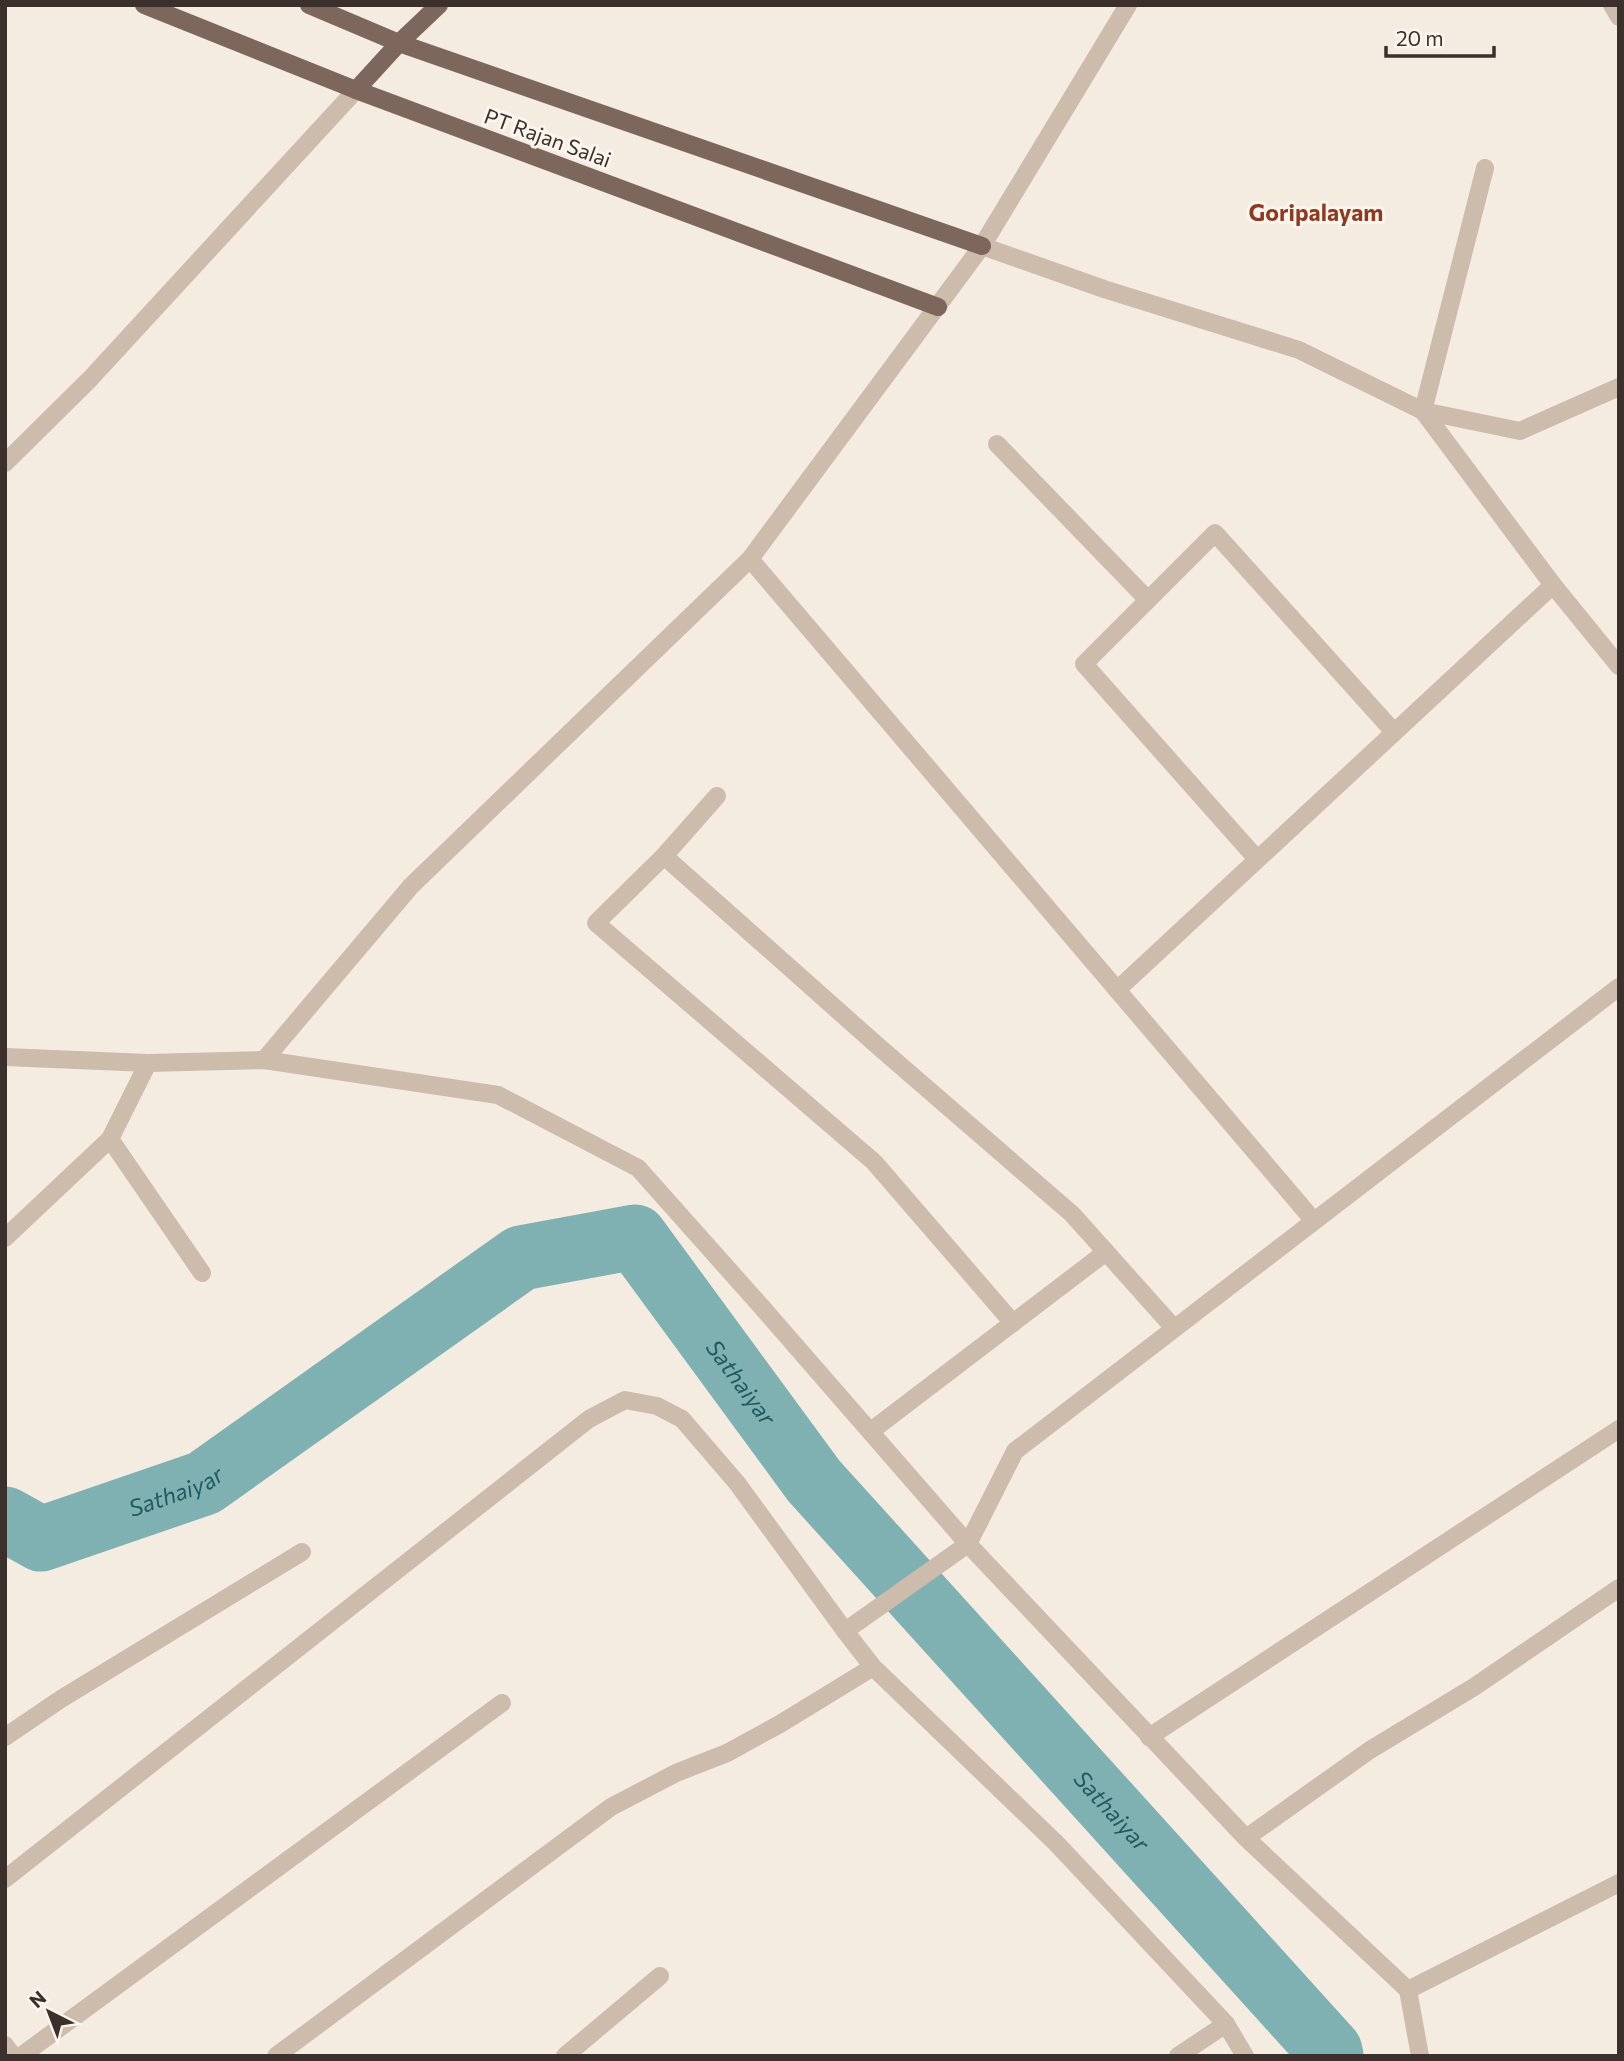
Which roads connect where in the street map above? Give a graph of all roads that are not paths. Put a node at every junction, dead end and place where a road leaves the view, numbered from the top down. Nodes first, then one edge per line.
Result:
1 (144, 5) edge
2 (309, 5) edge
3 (439, 5) edge
4 (1128, 5) edge
5 (1612, 5) edge
6 (1619, 17) edge
7 (399, 43) junction
8 (356, 90) junction
9 (1485, 168) dead end
10 (982, 246) junction
11 (938, 307) junction
12 (1619, 387) edge
13 (1423, 411) junction
14 (997, 444) dead end
15 (5, 463) edge
16 (750, 559) junction
17 (1553, 585) junction
18 (1148, 600) junction
19 (1619, 666) edge
20 (1394, 732) junction
21 (717, 796) dead end
22 (664, 856) junction
23 (1256, 859) junction
24 (1619, 987) edge
25 (1116, 990) junction
26 (5, 1057) edge
27 (264, 1060) junction
28 (148, 1063) junction
29 (110, 1139) junction
30 (1314, 1221) junction
31 (5, 1238) edge
32 (1106, 1252) junction
33 (202, 1273) dead end
34 (1013, 1323) junction
35 (1174, 1328) junction
36 (1619, 1429) edge
37 (871, 1432) junction
38 (968, 1545) junction
39 (302, 1552) dead end
40 (1619, 1588) edge
41 (845, 1631) junction
42 (873, 1667) junction
43 (502, 1703) dead end
44 (5, 1737) edge
45 (1149, 1737) junction
46 (1246, 1839) junction
47 (5, 1880) edge
48 (1619, 1883) edge
49 (660, 1976) dead end
50 (1408, 1990) junction
51 (1226, 2024) junction
52 (5, 2045) edge
53 (13, 2056) edge
54 (21, 2056) edge
55 (276, 2056) edge
56 (565, 2056) edge
57 (1178, 2056) edge
58 (1245, 2056) edge
59 (1420, 2056) edge

1 - 8 main road, PT Rajan Salai
2 - 7 main road, PT Rajan Salai
3 - 7 main road
4 - 10 street
5 - 6 street
7 - 8 main road
7 - 10 main road, PT Rajan Salai
8 - 11 main road, PT Rajan Salai
8 - 15 street
9 - 13 street
10 - 11 street
10 - 13 street
11 - 16 street
12 - 13 street
13 - 17 street
14 - 18 street
16 - 25 street
16 - 27 street
17 - 19 street
17 - 20 street
18 - 20 street
18 - 23 street
20 - 23 street
21 - 22 street
22 - 32 street
22 - 34 street
23 - 25 street
24 - 30 street
25 - 30 street
26 - 28 street
27 - 28 street
27 - 37 street
28 - 29 street
29 - 31 street
29 - 33 street
30 - 35 street
32 - 34 street
32 - 35 street
34 - 37 street
35 - 38 street
36 - 45 street
37 - 38 street
38 - 41 street
38 - 45 street
39 - 44 street
40 - 46 street
41 - 42 street
41 - 47 street
42 - 51 street
42 - 55 street
43 - 54 street
45 - 46 street
46 - 50 street
48 - 50 street
49 - 56 street
50 - 59 street
51 - 57 street
51 - 58 street
52 - 53 street

